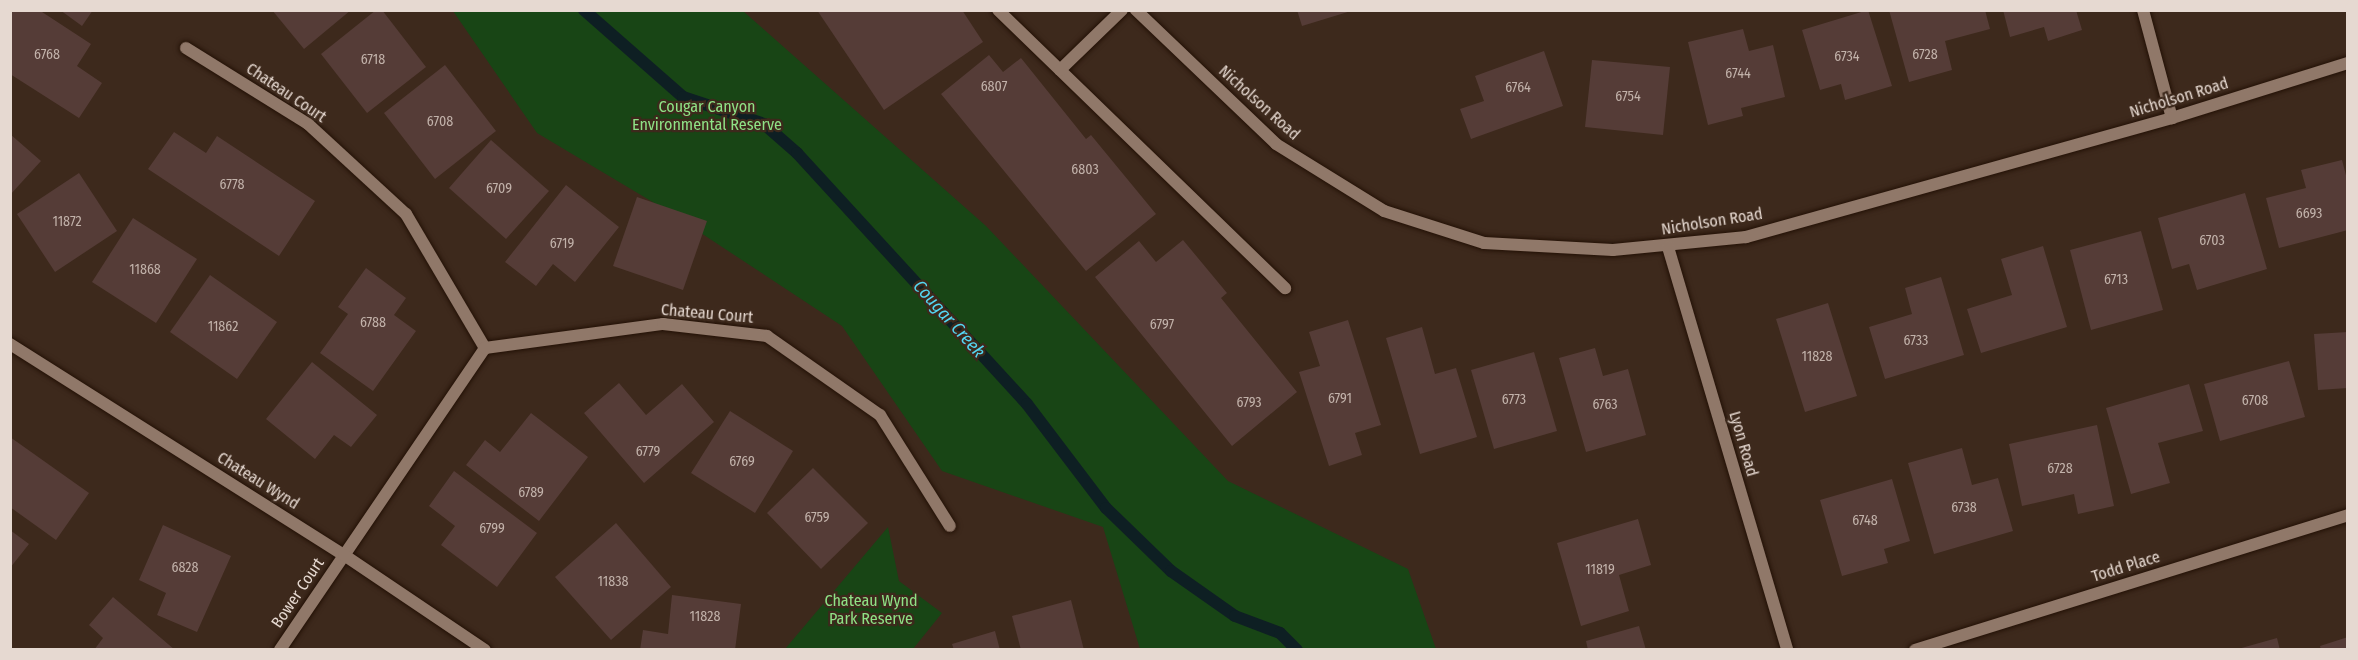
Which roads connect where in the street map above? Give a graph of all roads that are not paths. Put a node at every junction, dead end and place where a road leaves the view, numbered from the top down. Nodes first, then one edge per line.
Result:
1 (998, 10) edge
2 (1122, 10) edge
3 (1136, 10) edge
4 (2143, 10) edge
5 (186, 48) dead end
6 (2348, 63) edge
7 (1060, 70) junction
8 (2172, 118) junction
9 (1668, 247) junction
10 (1286, 288) dead end
11 (10, 344) edge
12 (485, 348) junction
13 (2348, 515) edge
14 (950, 526) dead end
15 (344, 555) junction
16 (280, 650) edge
17 (485, 650) edge
18 (1787, 650) edge
19 (1915, 650) edge

1 - 7 street
2 - 7 street
3 - 9 street, Nicholson Road
4 - 8 street
5 - 12 street, Chateau Court
6 - 8 street, Nicholson Road
7 - 10 street
8 - 9 street, Nicholson Road
9 - 18 street, Lyon Road
11 - 15 street, Chateau Wynd
12 - 14 street, Chateau Court
12 - 15 street
13 - 19 street, Todd Place
15 - 16 street, Bower Court
15 - 17 street, Chateau Wynd

